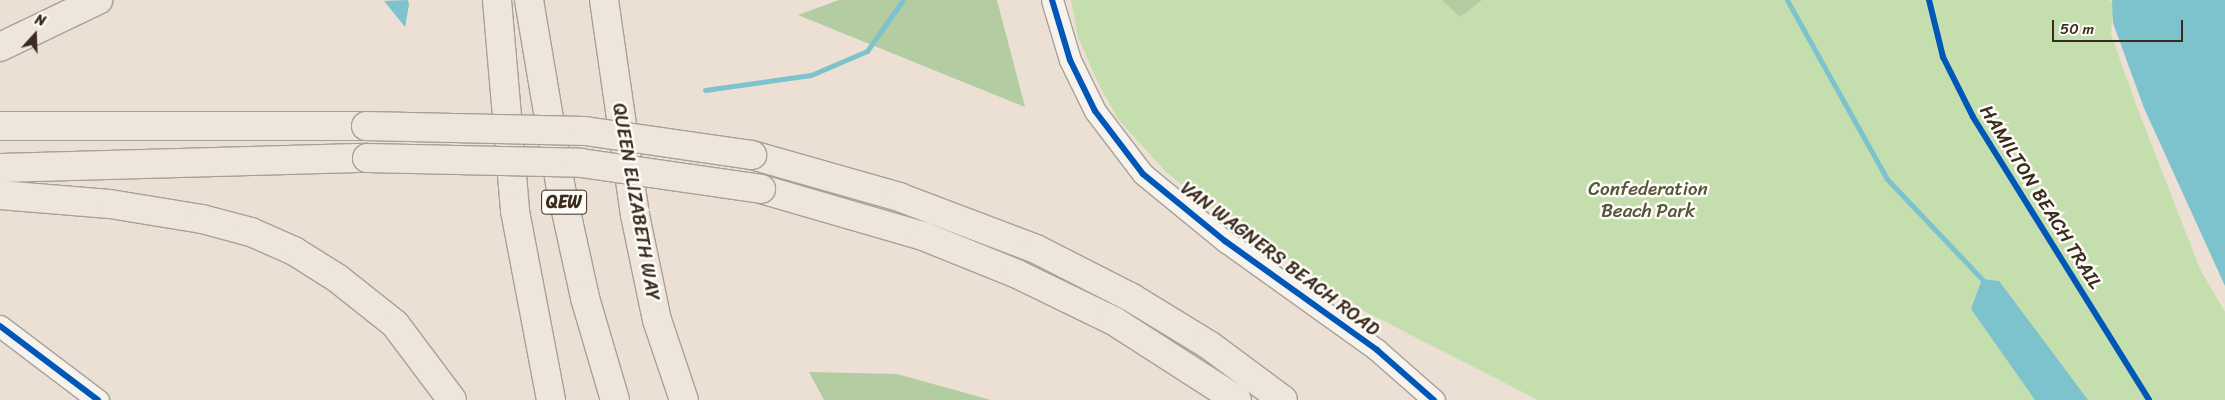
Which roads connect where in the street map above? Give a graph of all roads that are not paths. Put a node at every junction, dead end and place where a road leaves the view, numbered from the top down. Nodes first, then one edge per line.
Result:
1 (98, 0) edge
2 (497, 0) edge
3 (529, 0) edge
4 (604, 0) edge
5 (1052, 0) edge
6 (0, 47) edge
7 (0, 126) edge
8 (0, 168) edge
9 (0, 195) edge
10 (0, 326) edge
11 (98, 400) edge
12 (452, 400) edge
13 (551, 400) edge
14 (616, 400) edge
15 (684, 400) edge
16 (1238, 400) edge
17 (1283, 400) edge
18 (1434, 400) edge

1 - 6 highway
2 - 13 highway
3 - 14 highway, QEW
4 - 15 highway, QUEEN ELIZABETH WAY
5 - 18 street, VAN WAGNERS BEACH ROAD
7 - 17 highway, bridge
8 - 16 highway, bridge
9 - 12 highway
10 - 11 street

